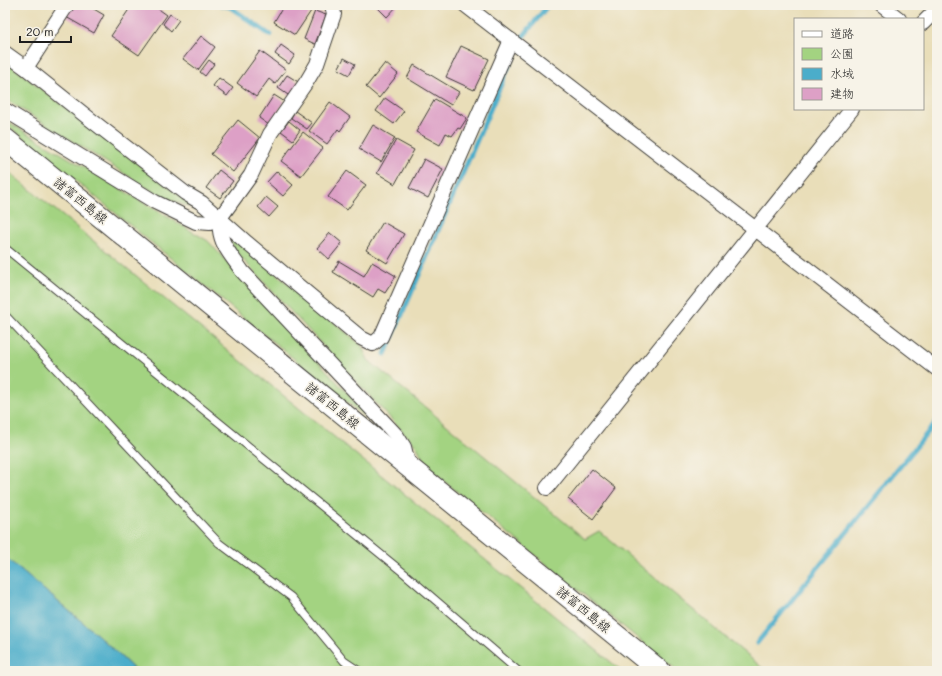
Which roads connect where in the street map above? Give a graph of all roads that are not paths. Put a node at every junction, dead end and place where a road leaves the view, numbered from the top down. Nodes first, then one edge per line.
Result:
1 (67, 5) edge
2 (332, 5) edge
3 (465, 5) edge
4 (881, 5) edge
5 (937, 9) edge
6 (898, 18) edge
7 (924, 22) edge
8 (511, 40) junction
9 (5, 53) edge
10 (26, 68) junction
11 (5, 110) edge
12 (851, 110) edge
13 (5, 139) edge
14 (220, 218) junction
15 (756, 228) junction
16 (5, 248) edge
17 (5, 315) edge
18 (937, 369) edge
19 (409, 467) junction
20 (547, 488) dead end
21 (359, 671) edge
22 (518, 671) edge
23 (660, 671) edge

1 - 10 street
2 - 14 street
3 - 8 street
4 - 6 street
5 - 7 street
8 - 14 street
8 - 15 street
9 - 10 street
10 - 14 street
11 - 14 street
12 - 15 street
13 - 19 main road, 諸富西島線
14 - 19 street
15 - 18 street
15 - 20 street
16 - 22 lane
17 - 21 lane
19 - 23 main road, 諸富西島線

